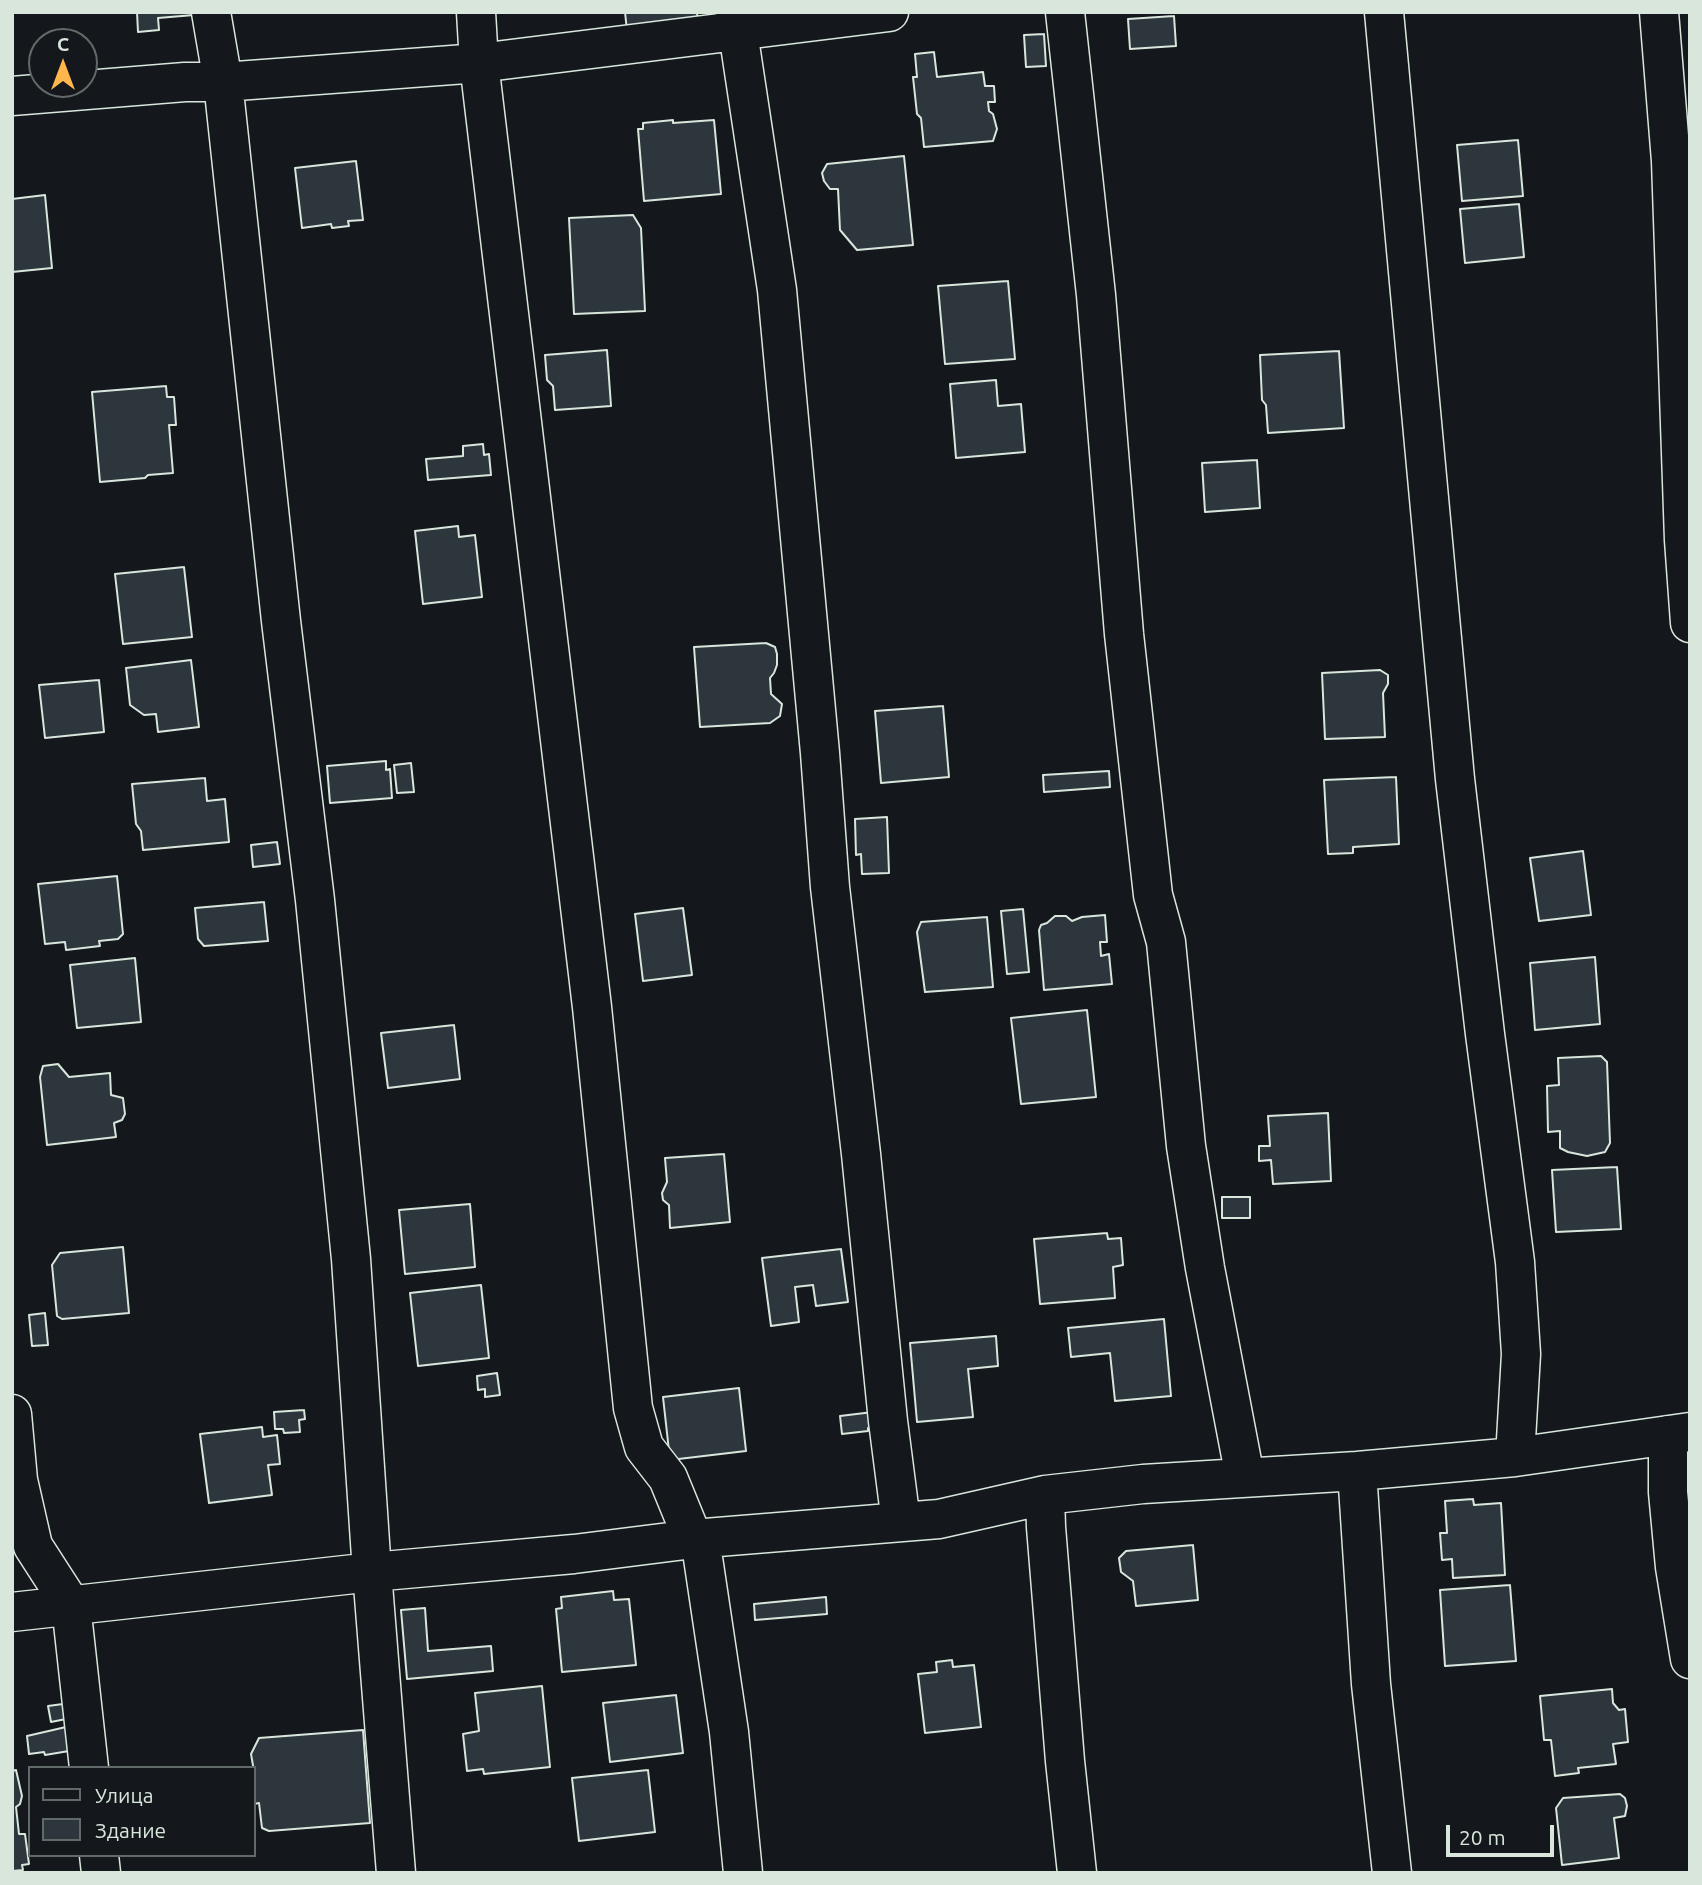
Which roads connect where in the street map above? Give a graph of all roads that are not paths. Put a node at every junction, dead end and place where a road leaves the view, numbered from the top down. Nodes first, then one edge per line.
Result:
1 (211, 12) edge
2 (476, 12) edge
3 (889, 12) edge
4 (1065, 12) edge
5 (1384, 12) edge
6 (1659, 12) edge
7 (736, 22) edge
8 (479, 63) junction
9 (223, 82) junction
10 (12, 96) edge
11 (1690, 623) edge
12 (12, 1415) edge
13 (1679, 1434) edge
14 (1516, 1457) junction
15 (1357, 1471) junction
16 (1245, 1477) junction
17 (1045, 1495) junction
18 (901, 1522) junction
19 (696, 1538) junction
20 (372, 1572) junction
21 (71, 1605) junction
22 (12, 1612) edge
23 (1690, 1659) edge
24 (89, 1766) edge
25 (396, 1873) edge
26 (743, 1873) edge
27 (1077, 1873) edge
28 (1392, 1873) edge

1 - 9 street
2 - 8 street
3 - 7 street
4 - 16 street
5 - 14 street
6 - 11 street
7 - 8 street
7 - 18 street
8 - 9 street
8 - 19 street
9 - 10 street
9 - 20 street
12 - 21 street
13 - 14 street
13 - 23 street
14 - 15 street
15 - 16 street
15 - 28 street
16 - 17 street
17 - 18 street
17 - 27 street
18 - 19 street
19 - 20 street
19 - 26 street
20 - 21 street
20 - 25 street
21 - 22 street
21 - 24 street

